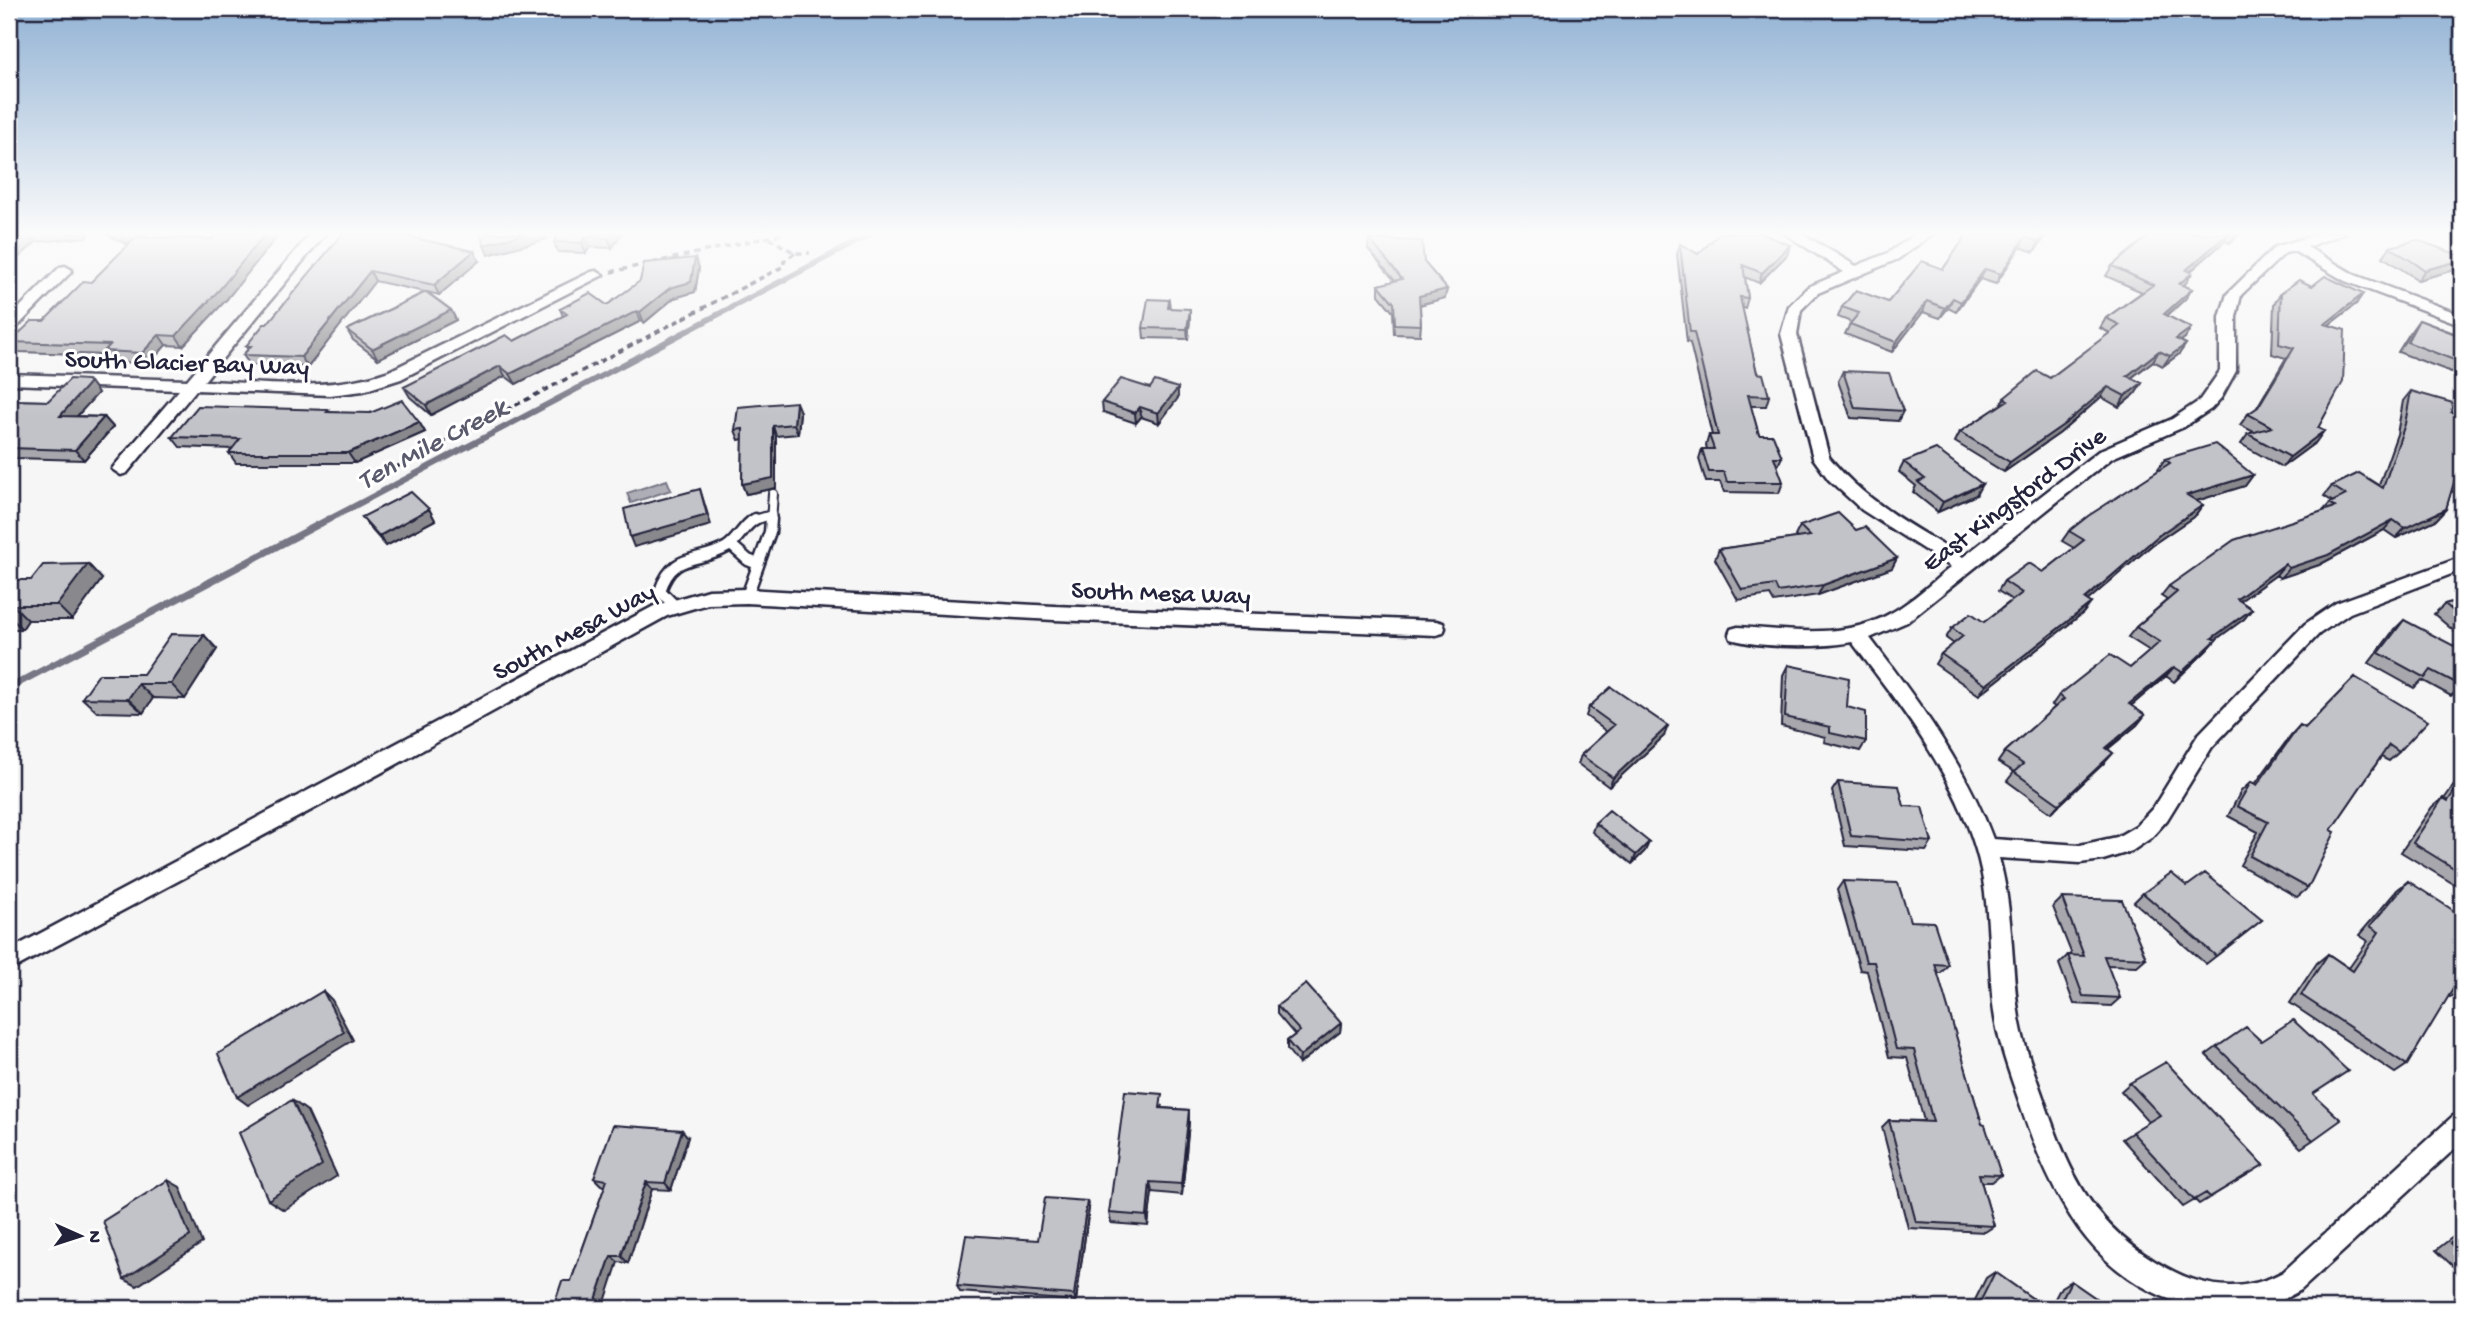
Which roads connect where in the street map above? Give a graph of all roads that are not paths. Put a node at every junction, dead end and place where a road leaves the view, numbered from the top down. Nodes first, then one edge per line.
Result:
1 (41, 294) edge
2 (267, 294) edge
3 (557, 294) edge
4 (1809, 294) edge
5 (2234, 294) edge
6 (2394, 294) edge
7 (2462, 320) edge
8 (9, 327) edge
9 (9, 379) edge
10 (191, 385) junction
11 (121, 469) dead end
12 (773, 494) dead end
13 (772, 515) junction
14 (732, 545) junction
15 (2462, 563) edge
16 (758, 564) junction
17 (1964, 566) junction
18 (747, 596) junction
19 (674, 606) junction
20 (1436, 628) dead end
21 (1738, 634) dead end
22 (1858, 636) junction
23 (1986, 847) junction
24 (9, 961) edge
25 (2462, 1125) edge

1 - 8 street
2 - 10 street
3 - 10 street, South Glacier Bay Way
4 - 17 street
5 - 17 street, East Kingsford Drive
6 - 7 street
9 - 10 street, South Glacier Bay Way
10 - 11 street
12 - 13 lane
13 - 14 lane
13 - 16 lane
14 - 16 lane
14 - 19 lane
15 - 23 street
16 - 18 lane
17 - 22 street, East Kingsford Drive
18 - 19 street, South Mesa Way
18 - 20 street, South Mesa Way
19 - 24 street, South Mesa Way
21 - 22 street, East Kingsford Drive
22 - 23 street
23 - 25 street

